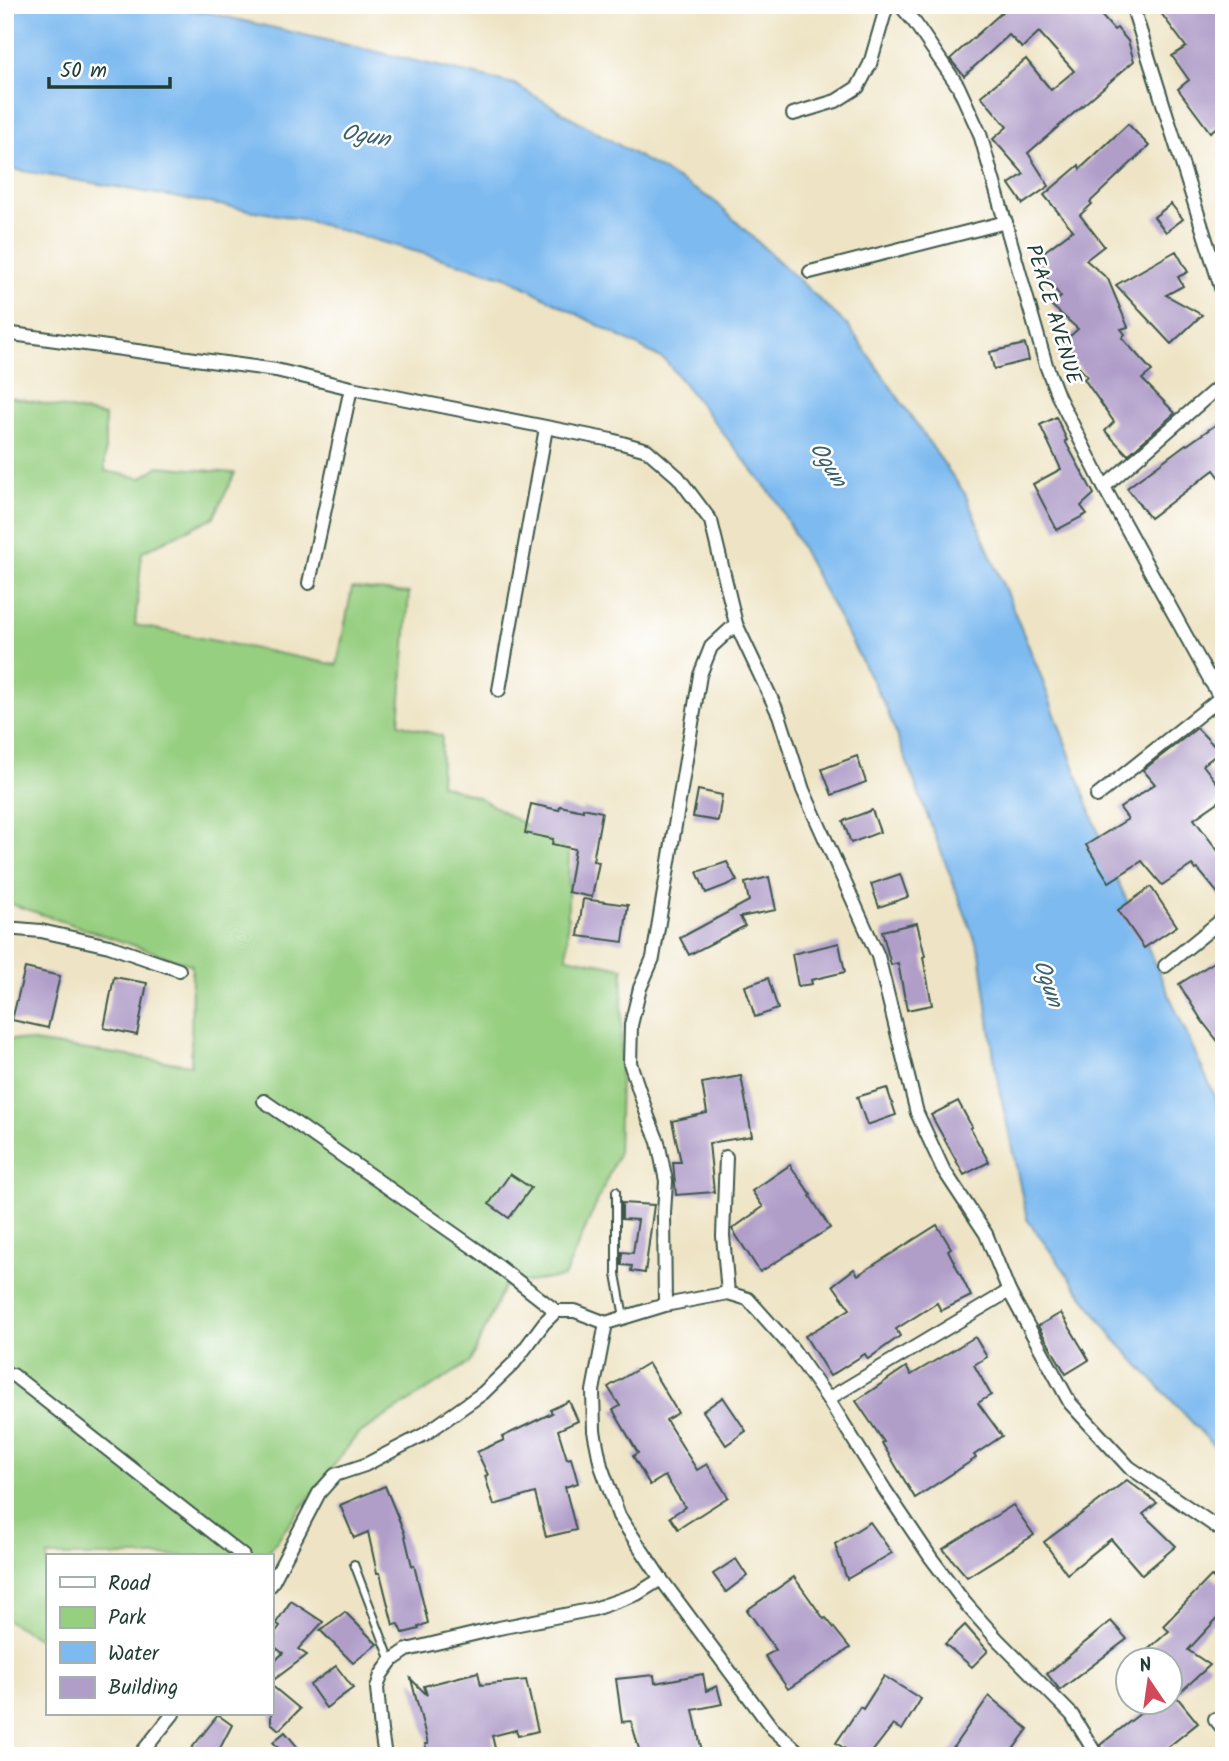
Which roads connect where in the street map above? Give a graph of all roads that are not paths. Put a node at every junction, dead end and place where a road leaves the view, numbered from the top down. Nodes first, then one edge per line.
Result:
1 (887, 5) edge
2 (900, 5) edge
3 (1132, 5) edge
4 (793, 114) dead end
5 (1006, 222) junction
6 (810, 272) dead end
7 (1224, 297) edge
8 (5, 332) edge
9 (1224, 382) edge
10 (351, 388) junction
11 (546, 428) junction
12 (1104, 487) junction
13 (310, 583) dead end
14 (736, 624) junction
15 (1224, 670) edge
16 (1210, 681) junction
17 (499, 690) dead end
18 (1222, 701) edge
19 (1097, 796) dead end
20 (1224, 918) edge
21 (5, 928) edge
22 (1165, 966) dead end
23 (179, 970) dead end
24 (264, 1101) dead end
25 (726, 1157) dead end
26 (616, 1191) dead end
27 (1009, 1290) junction
28 (728, 1293) junction
29 (664, 1305) junction
30 (556, 1311) junction
31 (624, 1317) junction
32 (606, 1323) junction
33 (13, 1376) dead end
34 (828, 1399) junction
35 (1224, 1532) edge
36 (240, 1554) edge
37 (354, 1564) dead end
38 (661, 1578) junction
39 (273, 1579) edge
40 (391, 1661) junction
41 (171, 1716) edge
42 (1215, 1719) dead end
43 (1224, 1730) edge
44 (139, 1756) edge
45 (385, 1756) edge
46 (803, 1756) edge
47 (1097, 1756) edge

1 - 4 street
2 - 5 street, PEACE AVENUE
3 - 7 street
5 - 6 street
5 - 12 street, PEACE AVENUE
8 - 10 street
9 - 12 street
10 - 11 street
10 - 13 street
11 - 14 street
11 - 17 street
12 - 16 street, PEACE AVENUE
14 - 27 street
14 - 29 street
15 - 16 street
16 - 18 street, PEACE AVENUE
18 - 19 street
20 - 22 street
21 - 23 street
24 - 30 street
25 - 28 street
26 - 31 lane
27 - 34 street
27 - 35 street
28 - 29 street
28 - 34 street
29 - 31 street
30 - 32 street
30 - 39 street
31 - 32 street
32 - 38 street
33 - 36 street
34 - 47 street
37 - 40 lane
38 - 40 street
38 - 46 street
40 - 45 street
41 - 44 street
42 - 43 street

